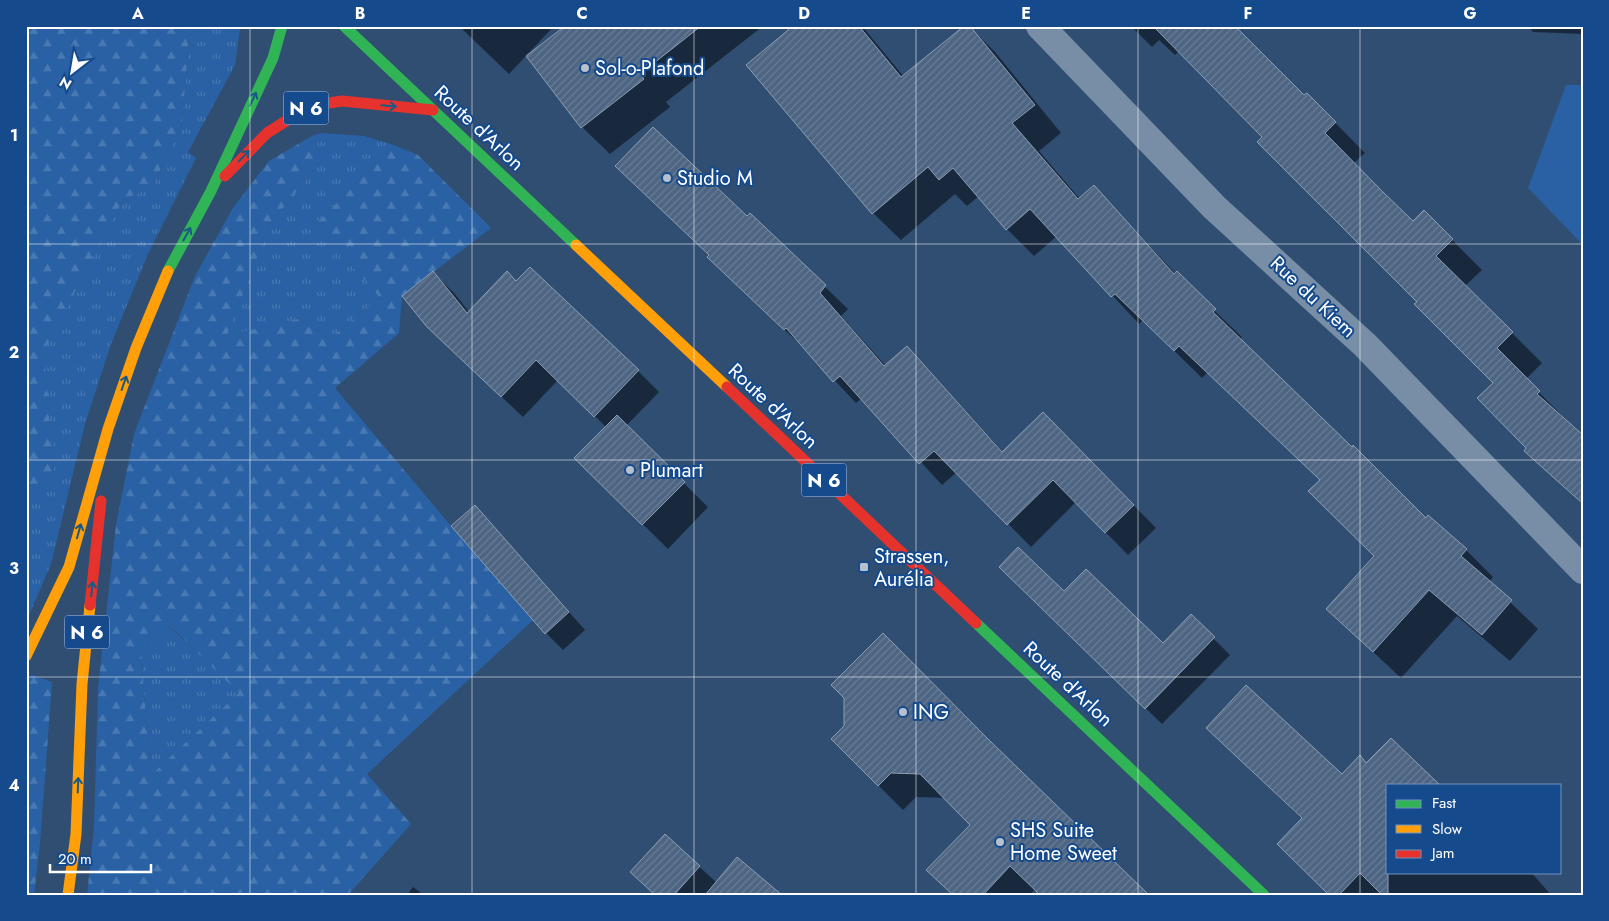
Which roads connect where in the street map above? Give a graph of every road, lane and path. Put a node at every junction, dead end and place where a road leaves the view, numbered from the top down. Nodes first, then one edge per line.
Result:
1 (282, 26) edge
2 (344, 26) edge
3 (1040, 26) edge
4 (433, 110) junction
5 (210, 191) junction
6 (108, 430) junction
7 (1583, 570) edge
8 (26, 656) edge
9 (68, 895) edge
10 (1264, 895) edge

5 -> 1 main road, N 6
2 - 4 main road, Route d'Arlon / N 6
3 - 7 street, Rue du Kiem
5 -> 4 main road, N 6
4 - 10 main road, Route d'Arlon / N 6
6 -> 5 main road, N 6
8 -> 6 main road, N 6
9 -> 6 main road, N 6

